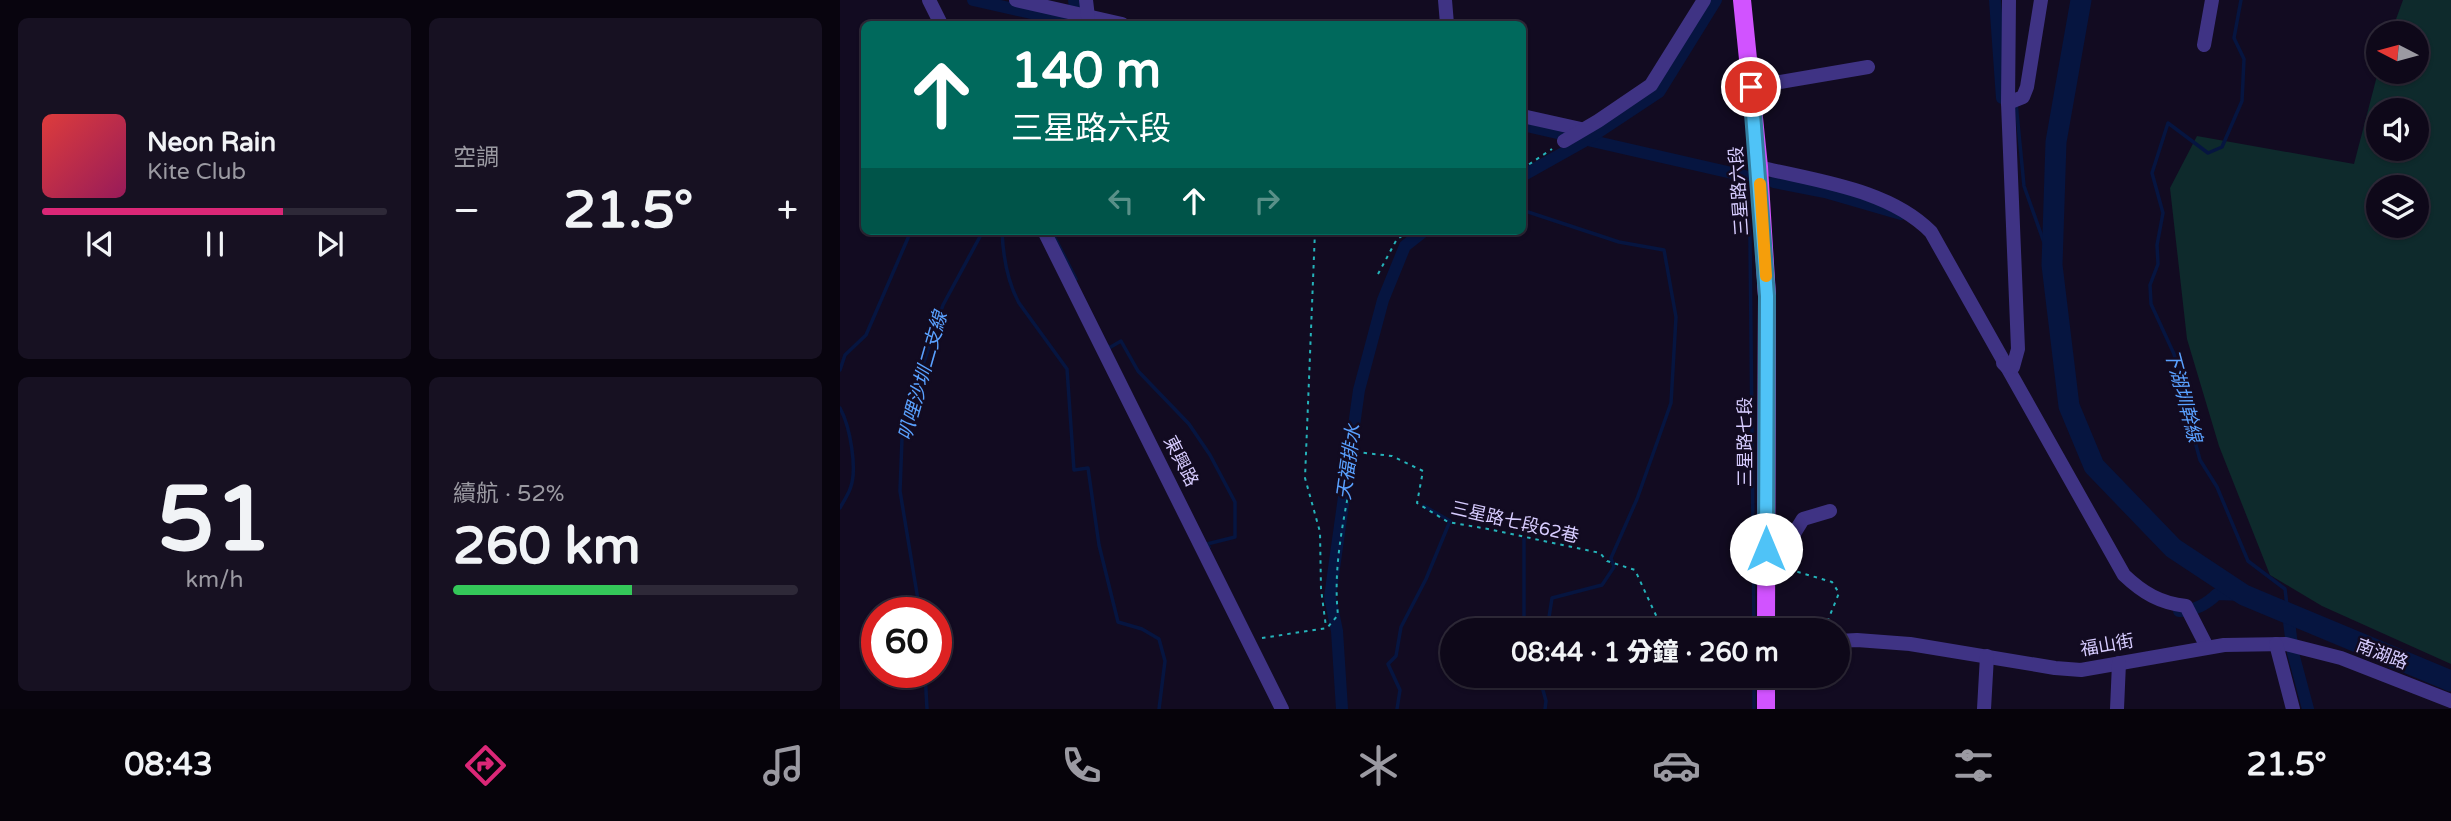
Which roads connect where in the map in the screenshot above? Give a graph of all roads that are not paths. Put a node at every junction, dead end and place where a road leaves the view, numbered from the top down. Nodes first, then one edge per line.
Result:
1 (929, 0) edge
2 (1016, 0) edge
3 (1086, 0) edge
4 (1446, 0) edge
5 (1704, 0) edge
6 (1742, 0) edge
7 (2009, 0) edge
8 (2041, 0) edge
9 (2212, 0) edge
10 (1088, 17) junction
11 (940, 21) edge
12 (1107, 21) edge
13 (1447, 21) edge
14 (2204, 45) dead end
15 (1868, 67) dead end
16 (1751, 87) junction
17 (2008, 103) junction
18 (1526, 117) edge
19 (1760, 176) junction
20 (1046, 235) edge
21 (1767, 296) joint
22 (2003, 363) junction
23 (1830, 511) dead end
24 (1766, 534) junction
25 (1766, 618) edge
26 (1850, 640) edge
27 (2287, 645) junction
28 (2207, 647) junction
29 (1987, 656) junction
30 (2119, 663) junction
31 (1766, 688) edge
32 (2451, 701) edge
33 (1283, 709) edge
34 (1766, 709) edge
35 (1984, 709) edge
36 (2117, 709) edge
37 (2293, 709) edge

1 - 11 street
2 - 10 street
3 - 10 street
4 - 13 street
5 - 18 street
6 - 16 main road, 三星路六段
7 - 17 street
8 - 17 street
9 - 14 street
10 - 12 street
15 - 16 street
16 - 19 main road, 三星路六段
17 - 22 street
19 - 21 main road, 三星路六段
19 - 22 street
20 - 33 street, 東興路
21 - 24 main road, 三星路七段
22 - 28 street
23 - 24 street
24 - 25 main road, 三星路七段
26 - 29 street, 福山街
27 - 28 street, 福山街
27 - 32 street, 南湖路
27 - 37 street
28 - 30 street, 福山街
29 - 30 street, 福山街
29 - 35 street
30 - 36 street
31 - 34 main road

